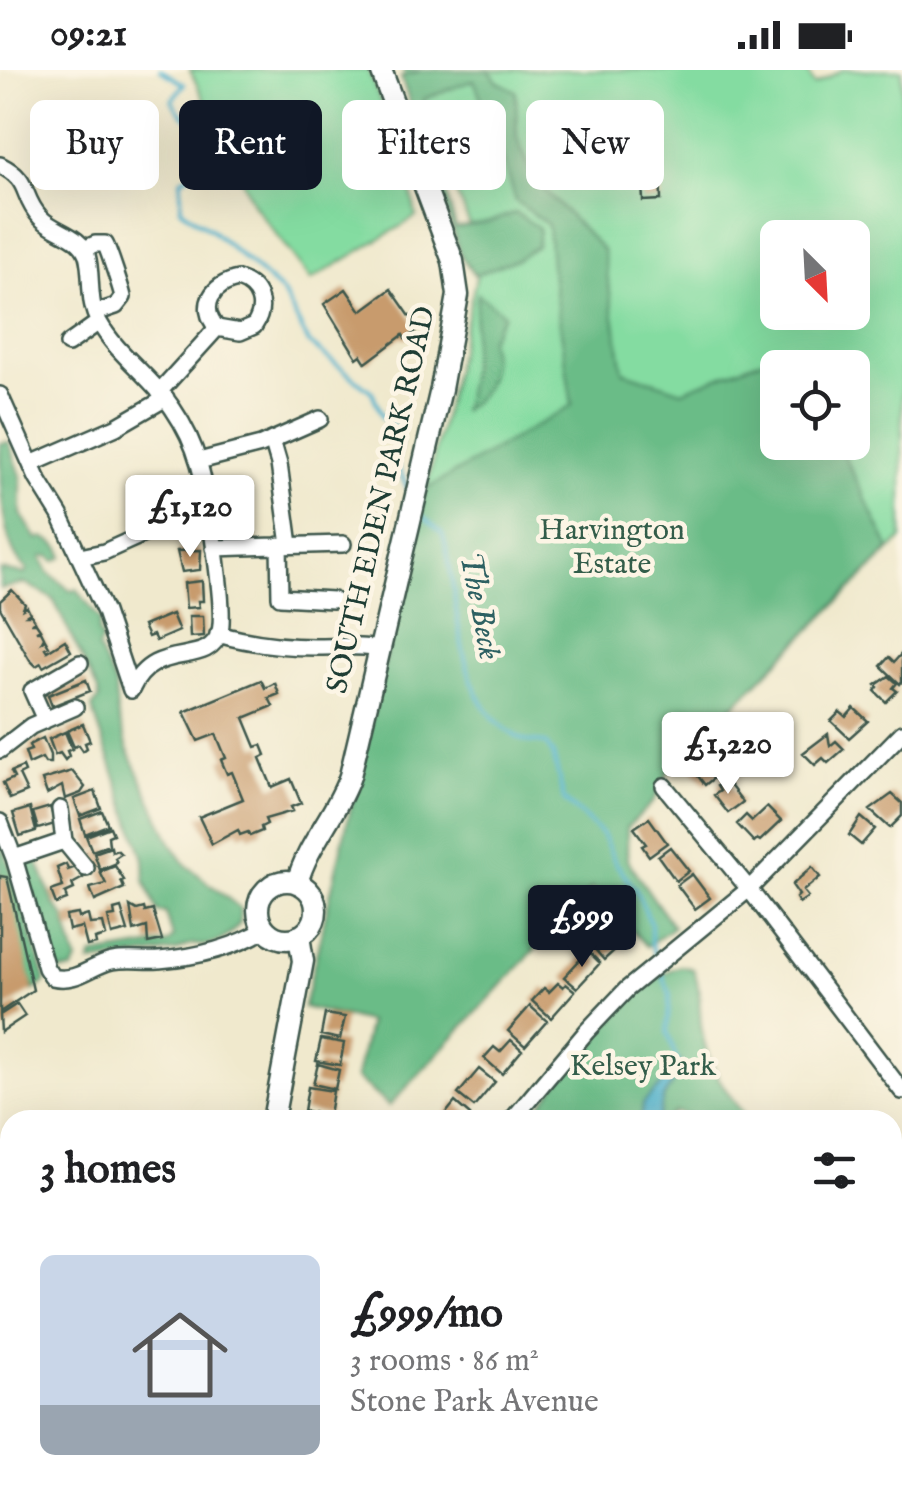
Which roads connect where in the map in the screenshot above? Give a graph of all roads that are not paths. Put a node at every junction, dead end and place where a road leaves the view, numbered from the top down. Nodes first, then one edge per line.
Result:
1 (381, 70) edge
2 (0, 165) edge
3 (84, 249) junction
4 (97, 318) junction
5 (217, 328) dead end
6 (68, 344) dead end
7 (162, 395) junction
8 (0, 396) edge
9 (320, 419) dead end
10 (272, 440) junction
11 (198, 461) junction
12 (31, 464) junction
13 (206, 506) junction
14 (343, 544) dead end
15 (285, 545) junction
16 (214, 548) junction
17 (80, 557) junction
18 (332, 600) dead end
19 (218, 634) junction
20 (380, 649) junction
21 (80, 663) dead end
22 (76, 707) dead end
23 (44, 720) junction
24 (902, 734) edge
25 (0, 750) edge
26 (664, 786) dead end
27 (60, 809) dead end
28 (0, 822) edge
29 (64, 841) junction
30 (14, 858) junction
31 (86, 868) dead end
32 (298, 882) junction
33 (749, 889) junction
34 (266, 929) junction
35 (299, 936) junction
36 (902, 1092) edge
37 (274, 1110) edge
38 (520, 1110) edge

1 - 20 main road, SOUTH EDEN PARK ROAD
2 - 3 street
3 - 4 street
3 - 4 street
4 - 6 street
4 - 7 street
5 - 7 street
7 - 11 street
7 - 12 street
8 - 12 street
9 - 10 street
10 - 11 street
10 - 15 street
11 - 13 street
12 - 17 street
13 - 16 street
13 - 17 street
14 - 15 street
15 - 16 street
15 - 18 street
16 - 19 street
17 - 19 street
19 - 20 street
20 - 32 main road, SOUTH EDEN PARK ROAD
21 - 23 street
22 - 23 street
23 - 25 street
24 - 33 street
26 - 33 street
27 - 29 street
28 - 30 street
29 - 30 street
29 - 31 street
30 - 34 street
32 - 34 main road
32 - 35 main road
33 - 36 street
33 - 38 street
34 - 35 main road
35 - 37 main road

